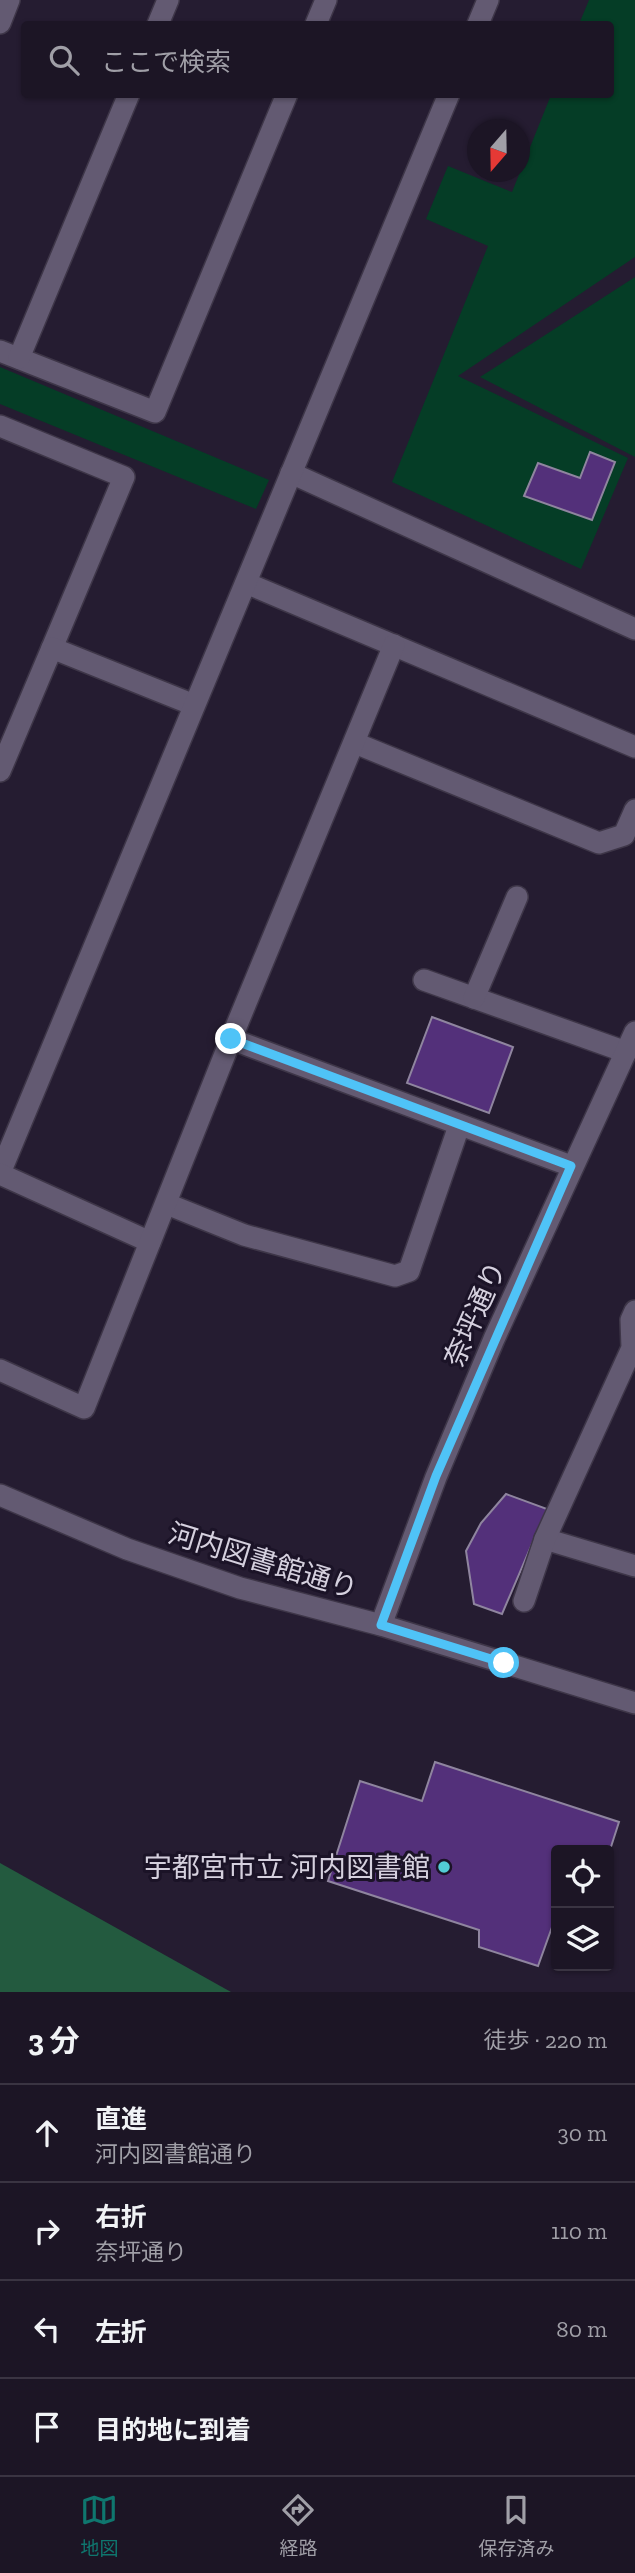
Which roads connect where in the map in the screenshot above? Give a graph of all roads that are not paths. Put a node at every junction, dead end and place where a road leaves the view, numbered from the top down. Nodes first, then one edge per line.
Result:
1 (9, 0) edge
2 (168, 0) edge
3 (326, 0) edge
4 (159, 21) edge
5 (317, 21) edge
6 (0, 23) edge
7 (127, 98) edge
8 (285, 98) edge
9 (447, 98) edge
10 (10, 355) edge
11 (0, 426) edge
12 (291, 474) junction
13 (246, 583) junction
14 (635, 629) edge
15 (394, 645) junction
16 (52, 648) junction
17 (194, 705) junction
18 (355, 743) junction
19 (635, 747) edge
20 (0, 771) edge
21 (635, 810) edge
22 (517, 897) dead end
23 (424, 980) dead end
24 (474, 998) junction
25 (231, 1039) junction
26 (631, 1042) edge
27 (459, 1126) junction
28 (571, 1166) junction
29 (0, 1173) edge
30 (167, 1204) junction
31 (150, 1242) junction
32 (635, 1311) edge
33 (633, 1348) edge
34 (0, 1370) edge
35 (0, 1495) edge
36 (545, 1539) junction
37 (635, 1566) edge
38 (524, 1601) dead end
39 (381, 1625) junction
40 (635, 1703) edge

1 - 6 street
2 - 4 street
3 - 5 street
7 - 10 street
8 - 10 street
9 - 12 street
11 - 16 street
12 - 13 street
12 - 14 street
13 - 15 street
13 - 17 street
15 - 18 street
15 - 19 street
16 - 17 street
16 - 20 street
17 - 29 street
18 - 21 street
18 - 25 street
22 - 24 street
23 - 24 street
24 - 26 street
25 - 27 street
25 - 30 street
26 - 28 street, 奈坪通り
27 - 28 street
27 - 30 street
28 - 39 street, 奈坪通り
29 - 31 street
30 - 31 street
31 - 34 street
32 - 33 street
33 - 36 street
35 - 39 street, 河内図書館通り
36 - 37 street
36 - 38 street
39 - 40 street, 河内図書館通り

